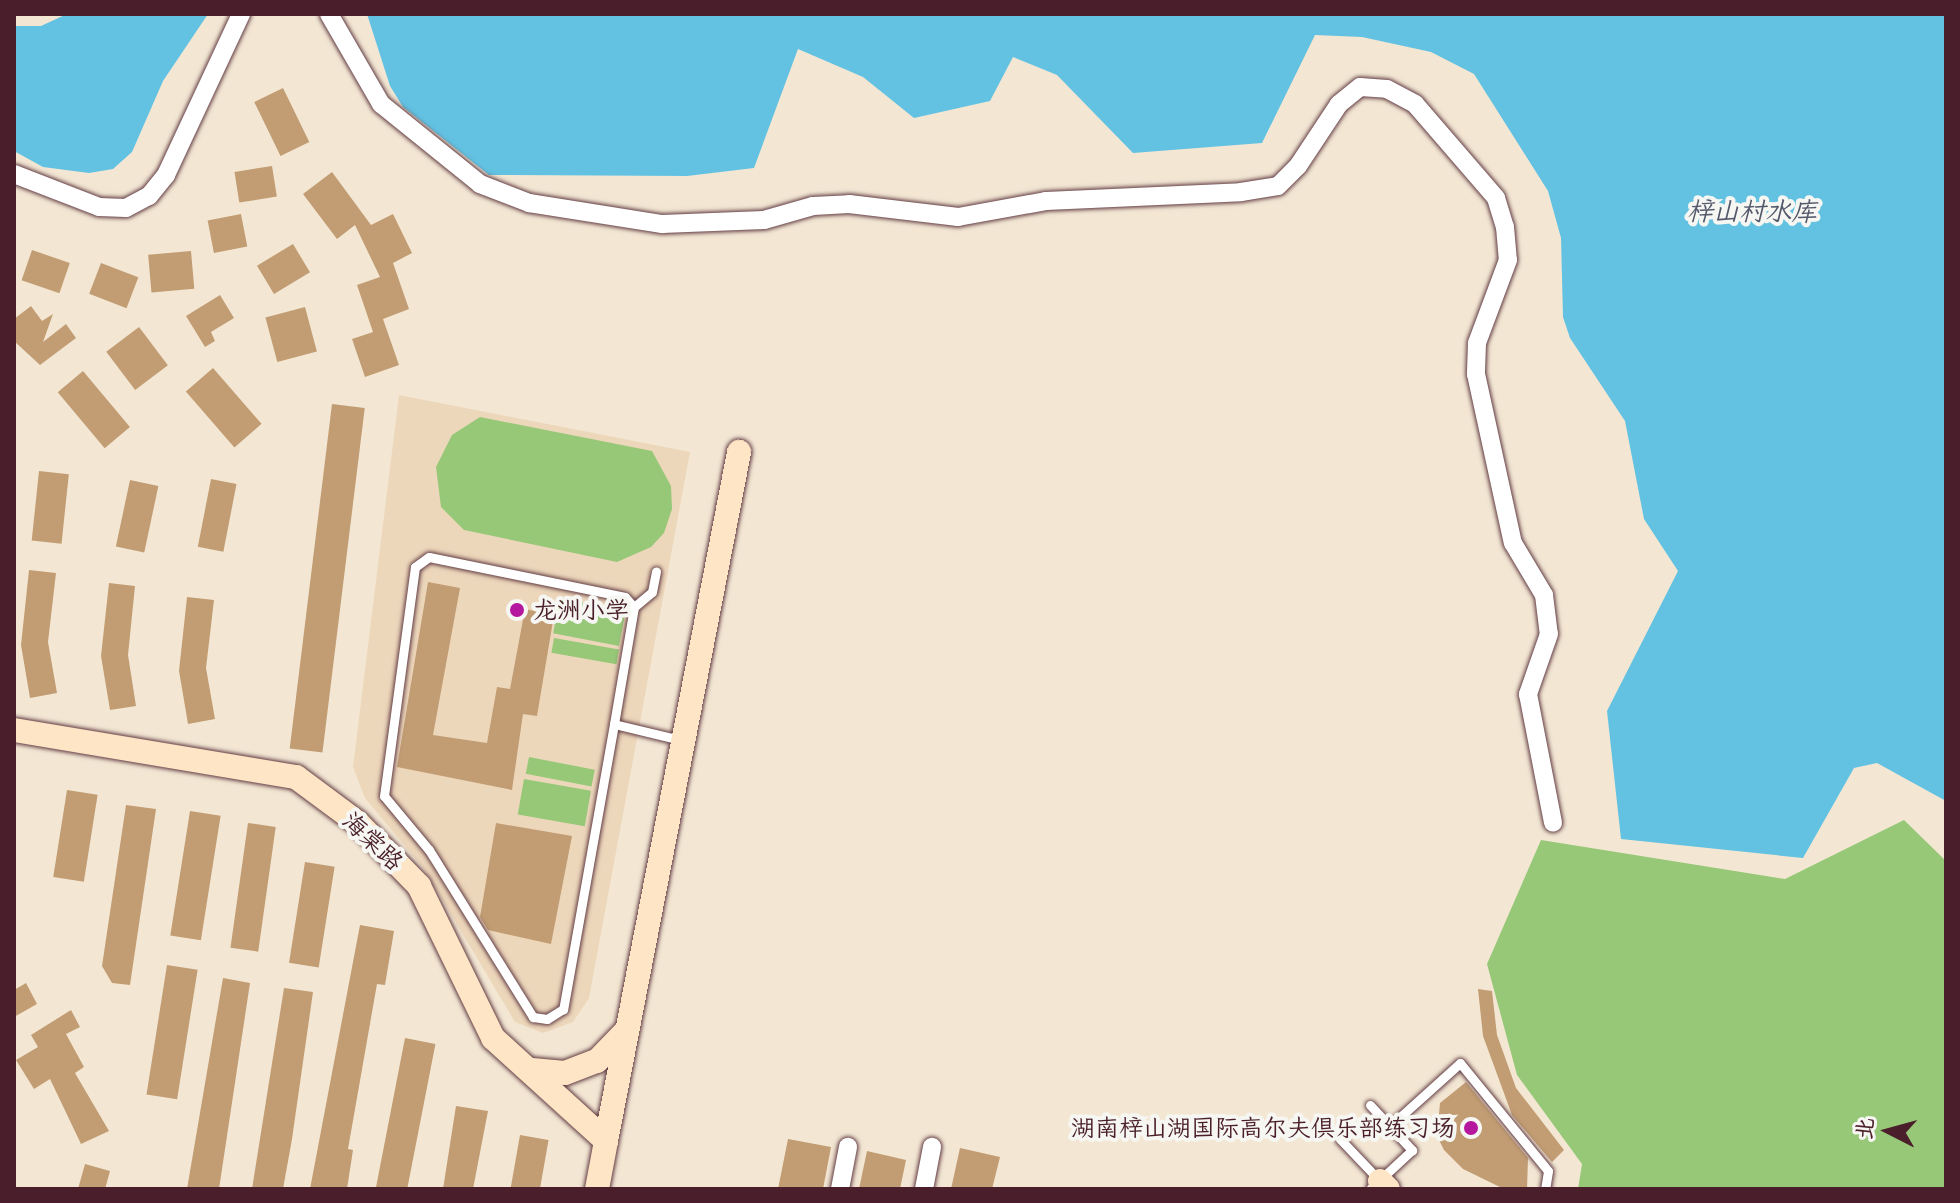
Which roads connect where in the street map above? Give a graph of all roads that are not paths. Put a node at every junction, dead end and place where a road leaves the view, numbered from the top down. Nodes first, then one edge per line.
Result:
1 (241, 14) edge
2 (329, 14) edge
3 (14, 174) edge
4 (739, 452) dead end
5 (656, 571) dead end
6 (634, 607) junction
7 (614, 724) junction
8 (14, 730) edge
9 (680, 740) junction
10 (1553, 823) dead end
11 (627, 1030) junction
12 (532, 1070) junction
13 (1370, 1105) dead end
14 (1390, 1126) junction
15 (1340, 1139) dead end
16 (606, 1141) junction
17 (848, 1147) dead end
18 (932, 1147) dead end
19 (1379, 1186) edge
20 (597, 1189) edge
21 (840, 1189) edge
22 (924, 1189) edge
23 (1545, 1189) edge

1 - 3 street
2 - 10 street
4 - 9 street
5 - 6 lane
6 - 7 lane
6 - 7 lane
7 - 9 lane
8 - 12 street, 海棠路
9 - 11 street
11 - 12 street
11 - 16 street
12 - 16 street, 海棠路
13 - 14 lane
14 - 19 lane
14 - 23 lane
15 - 19 lane
16 - 20 street
17 - 21 street
18 - 22 street

